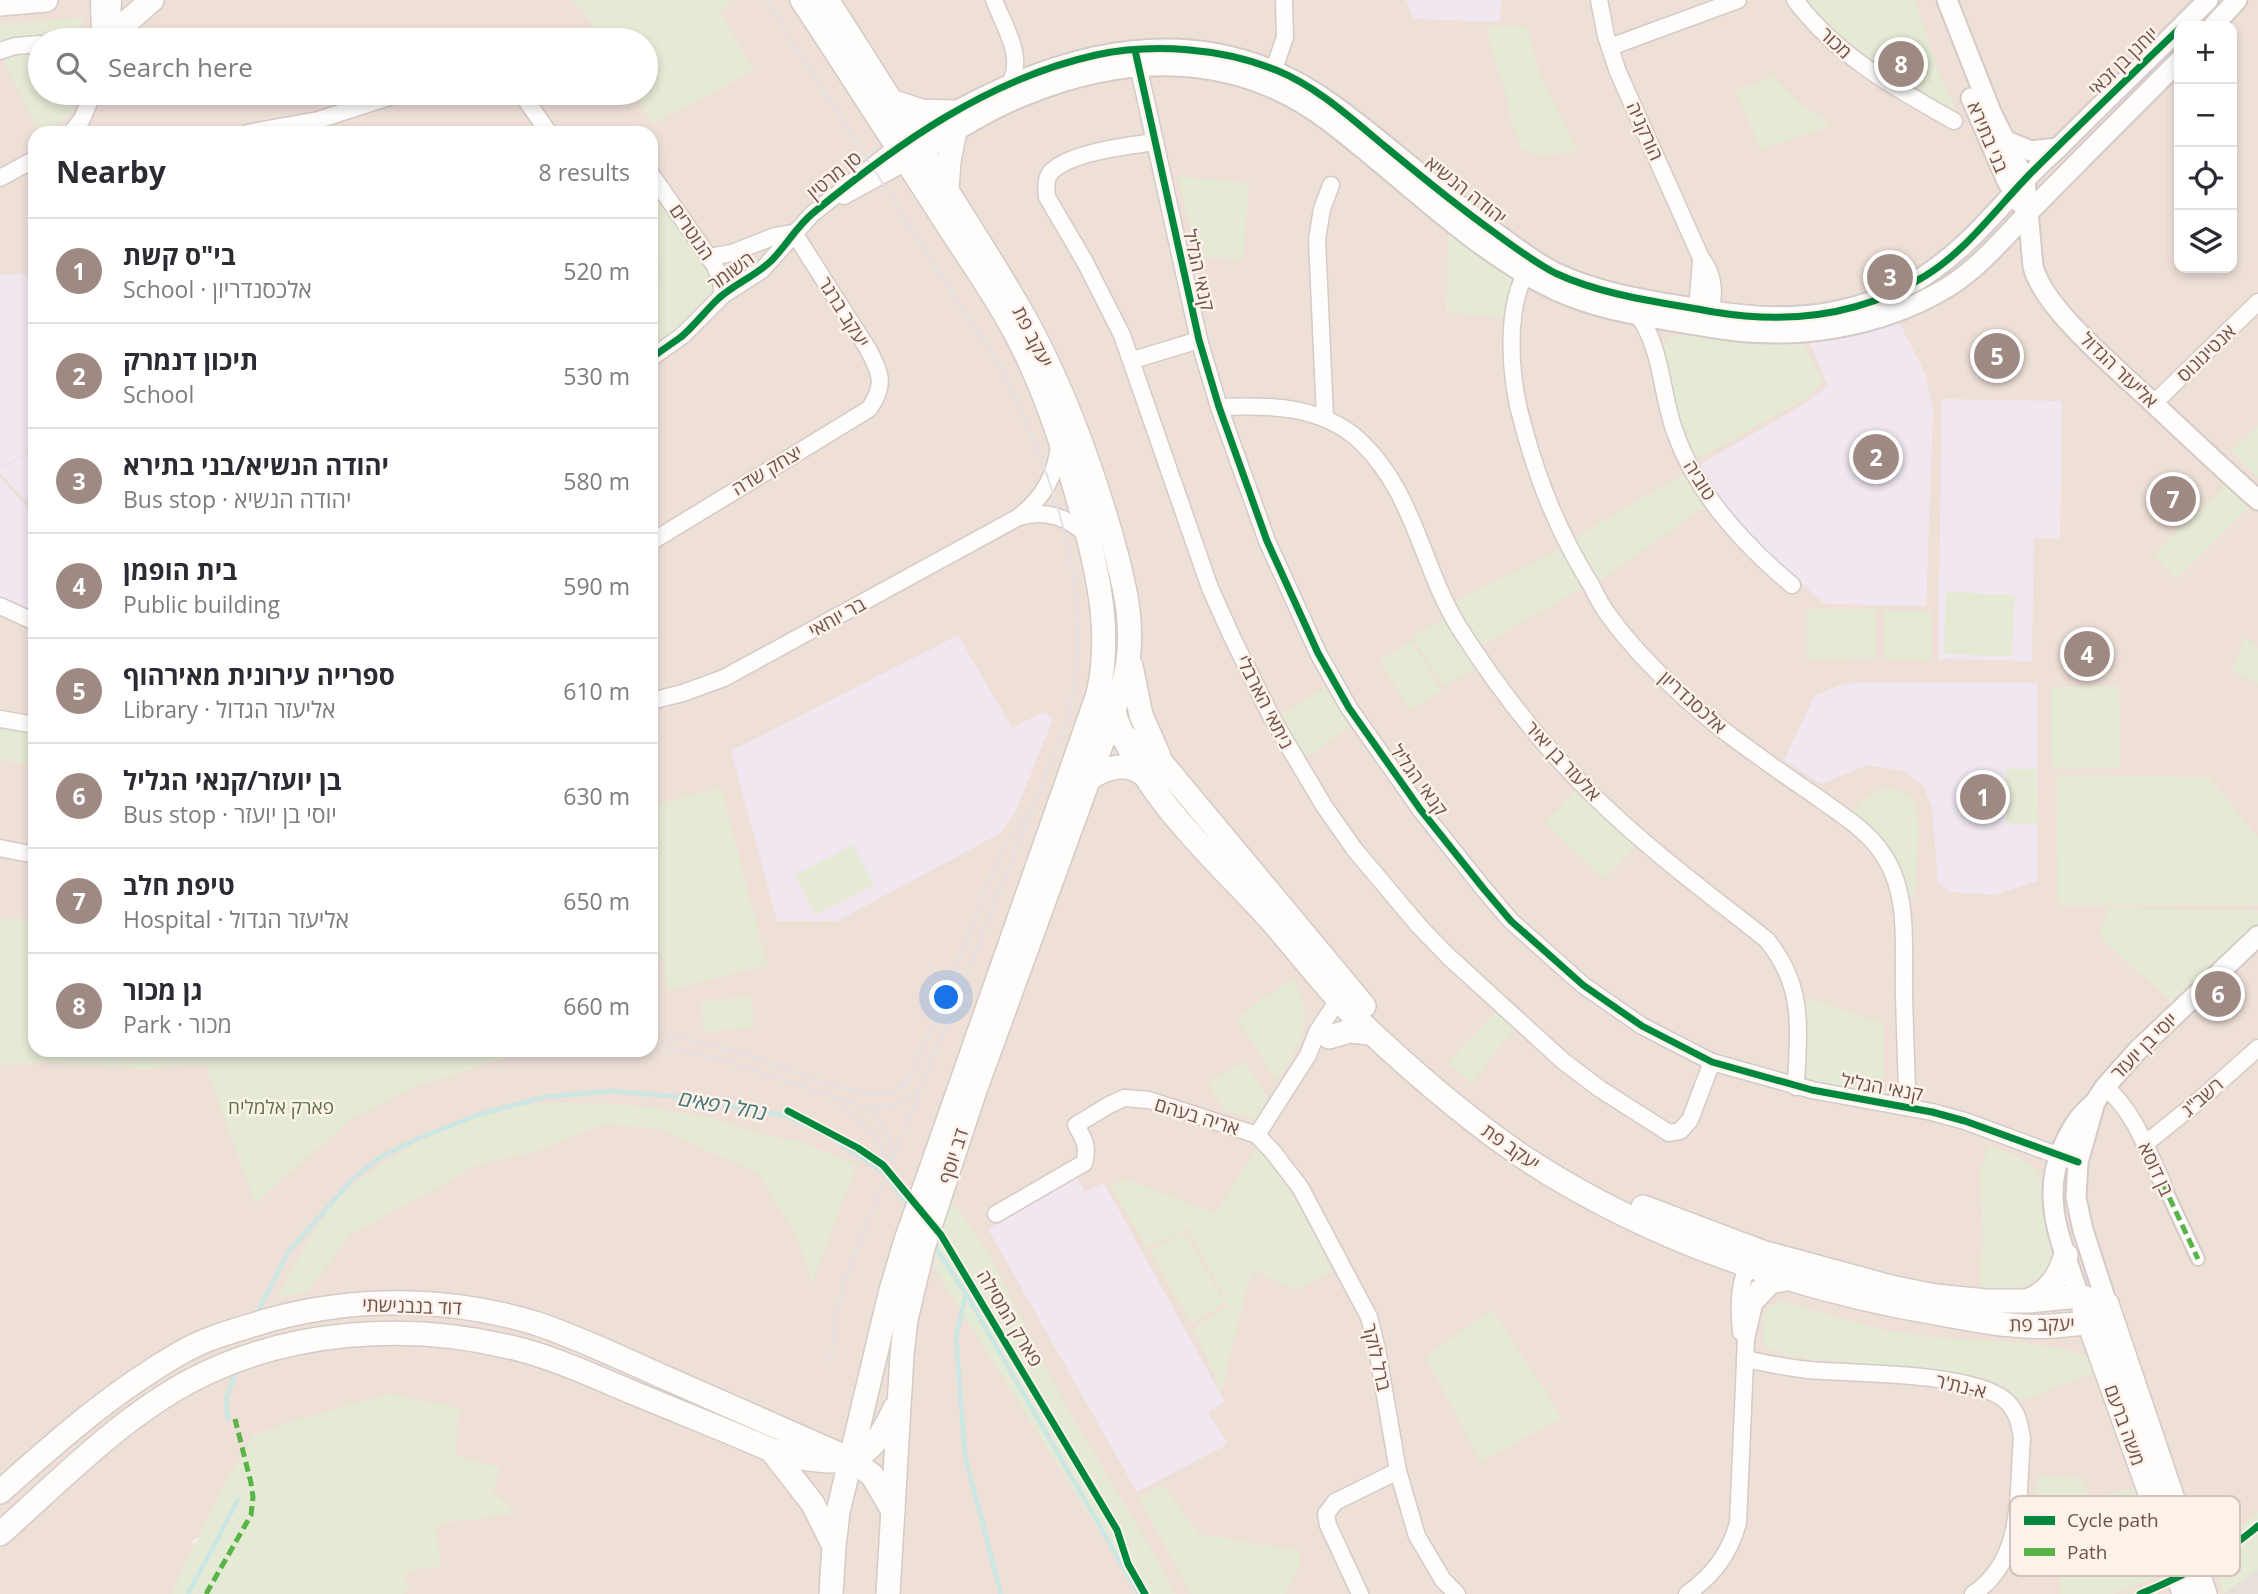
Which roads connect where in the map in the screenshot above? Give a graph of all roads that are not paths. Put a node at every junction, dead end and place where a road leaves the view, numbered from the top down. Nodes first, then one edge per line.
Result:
1 (46, 0) edge
2 (99, 0) edge
3 (113, 0) edge
4 (152, 0) edge
5 (802, 0) edge
6 (827, 0) edge
7 (994, 0) edge
8 (1284, 0) edge
9 (1599, 0) edge
10 (1738, 0) edge
11 (1795, 0) edge
12 (1935, 0) edge
13 (1947, 0) edge
14 (2208, 0) edge
15 (2237, 0) edge
16 (0, 4) edge
17 (2188, 21) edge
18 (2218, 21) edge
19 (100, 28) edge
20 (112, 28) edge
21 (122, 28) edge
22 (2174, 35) edge
23 (28, 46) edge
24 (1610, 47) junction
25 (0, 51) edge
26 (1014, 51) junction
27 (1136, 58) junction
28 (2174, 66) edge
29 (1046, 70) junction
30 (1274, 78) junction
31 (1009, 85) junction
32 (891, 101) junction
33 (90, 105) edge
34 (365, 105) edge
35 (529, 105) edge
36 (1954, 121) dead end
37 (955, 122) junction
38 (85, 126) edge
39 (285, 126) edge
40 (544, 126) edge
41 (2004, 140) junction
42 (1154, 142) junction
43 (2057, 148) junction
44 (911, 149) junction
45 (28, 163) edge
46 (0, 178) edge
47 (658, 184) edge
48 (1331, 185) dead end
49 (2019, 187) junction
50 (947, 190) junction
51 (2028, 213) junction
52 (794, 233) junction
53 (1996, 249) junction
54 (732, 253) junction
55 (709, 257) junction
56 (2033, 266) junction
57 (1529, 267) junction
58 (746, 281) junction
59 (723, 295) junction
60 (2258, 302) edge
61 (1637, 314) junction
62 (1698, 317) junction
63 (1199, 340) junction
64 (1654, 349) junction
65 (658, 353) edge
66 (1133, 360) junction
67 (879, 395) joint
68 (2154, 403) junction
69 (1219, 407) junction
70 (1325, 417) junction
71 (1059, 436) junction
72 (2258, 500) edge
73 (1017, 518) junction
74 (1088, 536) junction
75 (658, 538) edge
76 (1792, 585) dead end
77 (0, 606) edge
78 (28, 619) edge
79 (1130, 655) junction
80 (1103, 667) junction
81 (658, 699) edge
82 (1114, 712) junction
83 (0, 719) edge
84 (28, 724) edge
85 (1114, 736) junction
86 (1074, 759) junction
87 (1154, 770) junction
88 (1090, 778) junction
89 (0, 848) edge
90 (28, 854) edge
91 (2258, 936) edge
92 (1346, 1001) junction
93 (1371, 1033) junction
94 (1329, 1037) junction
95 (2258, 1048) edge
96 (1308, 1055) junction
97 (1712, 1062) junction
98 (1796, 1087) junction
99 (2100, 1094) junction
100 (1908, 1107) junction
101 (1257, 1135) junction
102 (2145, 1144) junction
103 (2068, 1159) junction
104 (938, 1172) junction
105 (2163, 1184) joint
106 (996, 1214) dead end
107 (915, 1244) junction
108 (2066, 1255) junction
109 (2198, 1259) dead end
110 (1759, 1262) junction
111 (1791, 1278) junction
112 (2080, 1296) junction
113 (1755, 1298) junction
114 (2029, 1301) junction
115 (2107, 1304) junction
116 (2088, 1322) junction
117 (2047, 1327) junction
118 (2098, 1353) junction
119 (1745, 1359) junction
120 (898, 1402) junction
121 (771, 1450) junction
122 (850, 1459) junction
123 (1398, 1471) junction
124 (0, 1492) edge
125 (2017, 1496) edge
126 (2159, 1496) edge
127 (2164, 1496) edge
128 (893, 1512) junction
129 (0, 1534) edge
130 (834, 1546) junction
131 (2010, 1550) edge
132 (2181, 1576) edge
133 (2196, 1576) edge
134 (831, 1594) edge
135 (888, 1594) edge
136 (1360, 1594) edge
137 (1457, 1594) edge
138 (1687, 1594) edge
139 (1973, 1594) edge
140 (2184, 1594) edge
141 (2205, 1594) edge

1 - 16 main road
2 - 19 street
3 - 20 street
4 - 21 main road
5 - 44 main road, יעקב פת
6 - 32 main road, יעקב פת
7 - 26 street
8 - 30 street
9 - 24 street, הורקניה
10 - 24 street
11 - 36 street, מכור
12 - 49 street, בני בתירא
13 - 41 street, בני בתירא
14 - 17 street, יוחנן בן זכאי
15 - 18 street
22 - 43 street, יוחנן בן זכאי
23 - 25 street
24 - 62 street, הורקניה
26 - 29 street
26 - 31 street
27 - 29 street, יהודה הנשיא
27 - 30 street, יהודה הנשיא
27 - 37 street, יהודה הנשיא
27 - 42 street, קנאי הגליל
28 - 51 street, יוחנן בן זכאי
29 - 31 street, יהודה הנשיא
30 - 57 street, יהודה הנשיא
31 - 37 street, יהודה הנשיא
32 - 37 main road
32 - 44 main road, יעקב פת
33 - 38 street
34 - 39 street
35 - 40 street
37 - 44 street, יהודה הנשיא
37 - 50 main road
41 - 43 street
41 - 49 street, בני בתירא
42 - 63 street, קנאי הגליל
42 - 66 street, ניתאי הארבלי
43 - 49 street, יהודה הנשיא
44 - 50 main road, יעקב פת
44 - 52 street, סן מרטין
44 - 71 main road, יעקב פת
45 - 46 street
47 - 55 street, הנוטרים
48 - 70 street
49 - 51 street, בני בתירא
49 - 62 street, יהודה הנשיא
50 - 79 main road, יעקב פת
51 - 53 street, יהודה הנשיא
51 - 56 street, אליעזר הגדול
52 - 54 street, השומר
52 - 58 street, השומר
52 - 67 street, יעקב ברגר
53 - 56 street
53 - 62 street, יהודה הנשיא
54 - 55 street, השומר
54 - 58 street, השומר
55 - 59 street, הנוטרים
56 - 68 street, אליעזר הגדול
57 - 61 street, יהודה הנשיא
57 - 62 street, יהודה הנשיא
57 - 100 street, אלכסנדריון
58 - 59 street, השומר
59 - 65 street, השומר
60 - 68 street, אנטיגונוס
61 - 62 street, יהודה הנשיא
61 - 64 street, טוביה
62 - 64 street
63 - 66 street
63 - 69 street, קנאי הגליל
64 - 76 street, טוביה
66 - 97 street, ניתאי הארבלי
67 - 75 street, יצחק שדה
68 - 72 street, אליעזר הגדול
69 - 70 street, אלעזר בן יאיר
69 - 97 street, קנאי הגליל
70 - 98 street, אלעזר בן יאיר
71 - 73 street, בר יוחאי
71 - 74 main road, יעקב פת
73 - 74 street, בר יוחאי
73 - 81 street, בר יוחאי
74 - 80 main road, יעקב פת
77 - 78 street
79 - 82 main road, יעקב פת
79 - 87 main road
80 - 82 main road, יעקב פת
80 - 86 main road, יעקב פת
82 - 85 main road, יעקב פת
83 - 84 street
85 - 86 main road
85 - 87 main road, יעקב פת
85 - 88 main road, דב יוסף
86 - 104 main road, דב יוסף
87 - 88 main road
87 - 92 main road, יעקב פת
88 - 104 main road, דב יוסף
89 - 90 street
91 - 99 street, יוסי בן יועזר
92 - 93 main road, יעקב פת
92 - 94 street
92 - 96 street
92 - 110 main road, יעקב פת
93 - 94 main road
93 - 110 main road, יעקב פת
94 - 96 street
95 - 102 street, רשב"ג
96 - 101 street
97 - 98 street, קנאי הגליל
98 - 100 street, קנאי הגליל
99 - 102 street, בן דוסא
99 - 103 street, יוסי בן יועזר
100 - 103 street, קנאי הגליל
101 - 106 street, אריה בעהם
101 - 123 street, ברל לוקר
102 - 105 street, בן דוסא
103 - 108 street, יוסי בן יועזר
103 - 115 street, יוסי בן יועזר
104 - 107 main road, דב יוסף
105 - 109 street, בן דוסא
107 - 120 main road, דב יוסף
107 - 122 main road, דב יוסף
108 - 112 street, יוסי בן יועזר
108 - 114 main road
110 - 111 main road, יעקב פת
110 - 113 street
110 - 114 main road, יעקב פת
110 - 119 street
111 - 113 main road
111 - 117 main road, יעקב פת
112 - 114 main road, יעקב פת
112 - 115 main road, יעקב פת
112 - 116 main road, משה ברעם
113 - 119 street
115 - 116 main road, יעקב פת
115 - 127 main road, משה ברעם
116 - 117 main road, יעקב פת
116 - 118 main road, משה ברעם
117 - 118 main road
118 - 126 main road, משה ברעם
119 - 125 street, א-נת'ר
119 - 138 street
120 - 122 main road
120 - 128 main road, דב יוסף
121 - 122 main road, דוד בנבנישתי
121 - 129 main road, דוד בנבנישתי
121 - 130 main road
122 - 124 main road, דוד בנבנישתי
122 - 128 main road, דוד בנבנישתי
122 - 130 main road, דב יוסף
123 - 136 street
123 - 137 street, ברל לוקר
128 - 135 main road, דב יוסף
130 - 134 main road, דב יוסף
131 - 139 street, א-נת'ר
132 - 140 main road, משה ברעם
133 - 141 main road, משה ברעם

